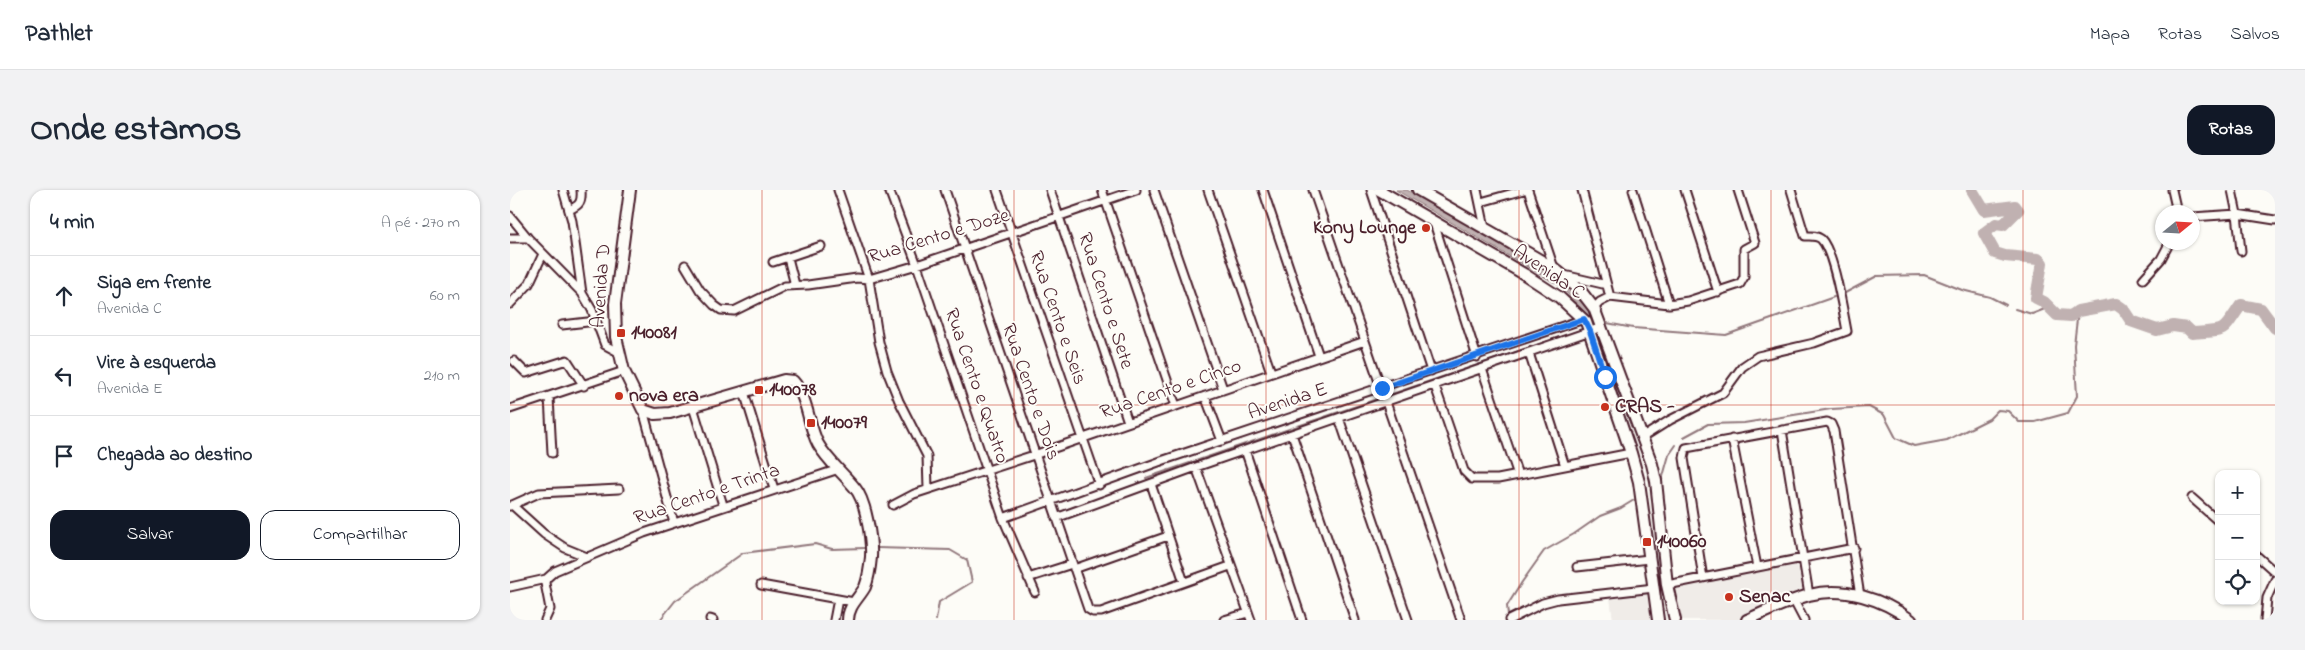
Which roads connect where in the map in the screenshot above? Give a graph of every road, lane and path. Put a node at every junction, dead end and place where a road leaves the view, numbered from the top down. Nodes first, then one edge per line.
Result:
1 (563, 190) edge
2 (581, 190) edge
3 (630, 190) edge
4 (838, 190) edge
5 (889, 190) edge
6 (944, 190) edge
7 (997, 190) edge
8 (1050, 190) edge
9 (1102, 190) edge
10 (1136, 190) edge
11 (1154, 190) edge
12 (1208, 190) edge
13 (1263, 190) edge
14 (1313, 190) edge
15 (1371, 190) edge
16 (1379, 190) edge
17 (1418, 190) edge
18 (1477, 190) edge
19 (1524, 190) edge
20 (1528, 190) edge
21 (1582, 190) edge
22 (1633, 190) edge
23 (1685, 190) edge
24 (1738, 190) edge
25 (1791, 190) edge
26 (2172, 190) edge
27 (2232, 190) edge
28 (1104, 199) junction
29 (1481, 202) junction
30 (2175, 205) edge
31 (569, 210) junction
32 (2237, 214) junction
33 (1059, 215) junction
34 (510, 216) edge
35 (2200, 216) edge
36 (2275, 220) edge
37 (1434, 223) junction
38 (1484, 228) junction
39 (1010, 232) junction
40 (510, 238) edge
41 (528, 238) junction
42 (821, 246) dead end
43 (963, 248) junction
44 (2166, 250) edge
45 (2241, 251) dead end
46 (543, 254) junction
47 (788, 258) junction
48 (772, 262) dead end
49 (685, 265) dead end
50 (917, 265) junction
51 (1554, 268) junction
52 (1564, 275) junction
53 (868, 279) junction
54 (2143, 280) dead end
55 (795, 285) junction
56 (1607, 285) junction
57 (1718, 292) junction
58 (582, 293) junction
59 (1610, 297) junction
60 (510, 304) edge
61 (1669, 304) junction
62 (1594, 308) junction
63 (1584, 319) junction
64 (596, 321) junction
65 (562, 325) dead end
66 (1602, 327) junction
67 (1590, 331) junction
68 (1365, 341) junction
69 (620, 353) junction
70 (1529, 353) junction
71 (1319, 356) junction
72 (1477, 356) junction
73 (514, 361) dead end
74 (1482, 369) junction
75 (624, 371) junction
76 (1431, 371) junction
77 (1271, 372) junction
78 (584, 386) junction
79 (1435, 386) junction
80 (1382, 388) junction
81 (1223, 389) junction
82 (744, 392) junction
83 (549, 396) junction
84 (1205, 396) junction
85 (1387, 401) junction
86 (1176, 406) junction
87 (693, 407) junction
88 (510, 409) edge
89 (642, 410) junction
90 (1339, 418) junction
91 (1636, 421) junction
92 (1128, 422) junction
93 (1622, 426) junction
94 (1782, 430) junction
95 (1292, 434) junction
96 (1082, 438) junction
97 (1643, 438) junction
98 (1732, 439) junction
99 (1222, 441) junction
100 (1245, 450) junction
101 (552, 453) dead end
102 (1631, 453) junction
103 (1034, 455) junction
104 (1565, 466) junction
105 (1196, 467) junction
106 (839, 469) junction
107 (987, 470) junction
108 (1518, 474) junction
109 (1151, 484) junction
110 (1099, 485) junction
111 (619, 489) dead end
112 (774, 489) junction
113 (928, 489) junction
114 (2192, 498) dead end
115 (1050, 502) junction
116 (723, 505) junction
117 (893, 505) dead end
118 (511, 506) edge
119 (1003, 518) junction
120 (1056, 518) junction
121 (2215, 518) edge
122 (674, 523) junction
123 (1168, 536) junction
124 (1854, 548) junction
125 (587, 557) junction
126 (1804, 558) junction
127 (1649, 559) junction
128 (2260, 559) edge
129 (1230, 566) junction
130 (1073, 567) junction
131 (1577, 567) dead end
132 (1757, 567) junction
133 (2275, 572) edge
134 (1028, 578) junction
135 (1703, 578) junction
136 (546, 579) junction
137 (2275, 580) edge
138 (1184, 582) junction
139 (761, 584) dead end
140 (1667, 585) junction
141 (510, 587) edge
142 (1654, 588) junction
143 (1035, 592) dead end
144 (1809, 595) junction
145 (1860, 596) junction
146 (838, 599) junction
147 (1794, 600) junction
148 (854, 602) junction
149 (1098, 616) edge
150 (1249, 616) edge
151 (545, 620) edge
152 (834, 620) edge
153 (848, 620) edge
154 (1224, 620) edge
155 (1302, 620) edge
156 (1355, 620) edge
157 (1408, 620) edge
158 (1461, 620) edge
159 (1509, 620) edge
160 (1658, 620) edge
161 (1675, 620) edge
162 (1747, 620) edge
163 (1804, 620) edge
164 (1911, 620) edge
165 (2266, 620) edge

1 - 31 street
2 - 31 street
3 - 69 main road, Avenida D
4 - 53 street
5 - 50 street, Rua Cento e Quatro
6 - 43 street, Rua Cento e Dois
7 - 39 street, Rua Cento e Seis
8 - 33 street, Rua Cento e Sete
9 - 28 street
10 - 28 street, Rua Cento e Doze
11 - 81 street
12 - 77 street
13 - 71 street
14 - 68 street
15 - 76 street
16 - 37 main road, Avenida C
17 - 38 main road, Avenida C
18 - 29 street
19 - 29 street
20 - 51 street
21 - 56 street
22 - 61 street
23 - 57 street
24 - 57 street
25 - 97 street
26 - 30 street
27 - 32 street
28 - 33 street, Rua Cento e Doze
28 - 86 street
29 - 38 street
31 - 58 street
32 - 35 street
32 - 36 street
32 - 45 street
33 - 39 street, Rua Cento e Doze
33 - 92 street, Rua Cento e Sete
34 - 41 street
37 - 63 main road, Avenida C
37 - 72 street
38 - 51 main road, Avenida C
39 - 43 street, Rua Cento e Doze
39 - 96 street, Rua Cento e Seis
40 - 41 street
41 - 46 street
42 - 47 street
43 - 50 street, Rua Cento e Doze
43 - 103 street, Rua Cento e Dois
44 - 54 street
46 - 58 street
46 - 60 street
47 - 48 street
47 - 55 street
49 - 55 street, Rua Cento e Doze
50 - 53 street, Rua Cento e Doze
50 - 107 street, Rua Cento e Quatro
51 - 52 main road, Avenida C
52 - 56 street
52 - 62 main road, Avenida C
53 - 55 street, Rua Cento e Doze
53 - 113 street
56 - 59 street
57 - 61 street
58 - 64 street
59 - 61 street
59 - 62 street
62 - 66 main road, Avenida C
63 - 67 main road, Avenida C
63 - 72 street, Avenida E
64 - 65 street
64 - 69 street
66 - 67 street, Avenida E
66 - 91 main road, Avenida C
67 - 70 street, Avenida E
67 - 93 main road, Avenida C
68 - 71 street, Rua Cento e Cinco
68 - 80 street
69 - 75 main road, Avenida D
70 - 74 street, Avenida E
70 - 104 street
71 - 77 street, Rua Cento e Cinco
72 - 76 street, Avenida E
73 - 78 street
74 - 79 street, Avenida E
74 - 108 street
75 - 78 street
75 - 89 main road, Avenida D
76 - 80 street, Avenida E
77 - 81 street, Rua Cento e Cinco
78 - 83 street
79 - 85 street, Avenida E
79 - 108 street
80 - 85 street
80 - 99 street, Avenida E
81 - 84 street, Rua Cento e Cinco
82 - 87 main road
82 - 106 main road
82 - 112 street
83 - 88 street
83 - 101 street
84 - 86 street, Rua Cento e Cinco
84 - 99 street
85 - 90 street, Avenida E
85 - 158 street
86 - 92 street, Rua Cento e Cinco
87 - 89 main road
87 - 116 street
89 - 122 street
90 - 95 street, Avenida E
90 - 157 street
91 - 93 main road
91 - 97 main road, Avenida C
92 - 96 street, Rua Cento e Cinco
93 - 102 main road, Avenida C
94 - 98 street
94 - 124 street
94 - 126 street
95 - 100 street, Avenida E
95 - 156 street
96 - 103 street, Rua Cento e Cinco
96 - 110 street, Rua Cento e Seis
97 - 140 main road, Avenida C
98 - 132 street
98 - 135 street
99 - 110 street, Avenida E
100 - 105 street, Avenida E
100 - 155 street
102 - 104 street
102 - 127 main road, Avenida C
103 - 107 street, Rua Cento e Cinco
103 - 115 street, Rua Cento e Dois
104 - 108 street
105 - 109 street, Avenida E
105 - 129 street
106 - 112 street, Rua Cento e Trinta
106 - 148 main road
107 - 113 street, Rua Cento e Cinco
107 - 119 street, Rua Cento e Quatro
109 - 120 street, Avenida E
109 - 123 street
110 - 115 street, Avenida E
111 - 118 street
112 - 116 street, Rua Cento e Trinta
113 - 117 street, Rua Cento e Cinco
114 - 121 street
115 - 119 street, Avenida E
115 - 120 street, Rua Cento e Dois
116 - 122 street, Rua Cento e Trinta
118 - 125 street
119 - 134 street, Rua Cento e Quatro
120 - 130 street, Rua Cento e Dois
122 - 125 street, Rua Cento e Trinta
123 - 130 street
123 - 138 street
124 - 126 street
124 - 145 street
125 - 136 street, Rua Cento e Trinta
126 - 132 street
126 - 144 street
127 - 131 street
127 - 142 main road, Avenida C
128 - 133 street
129 - 138 street
129 - 150 street
130 - 134 street
130 - 149 street, Rua Cento e Dois
132 - 135 street
134 - 143 street, Rua Cento e Quatro
135 - 140 street
136 - 141 street, Rua Cento e Trinta
136 - 151 street
137 - 165 street
138 - 149 street
139 - 146 street
140 - 161 main road, Avenida C
142 - 159 street
142 - 160 main road, Avenida C
144 - 145 main road
144 - 147 main road
145 - 164 main road
146 - 148 street
146 - 152 street
147 - 162 main road
147 - 163 street
148 - 153 main road
150 - 154 street

